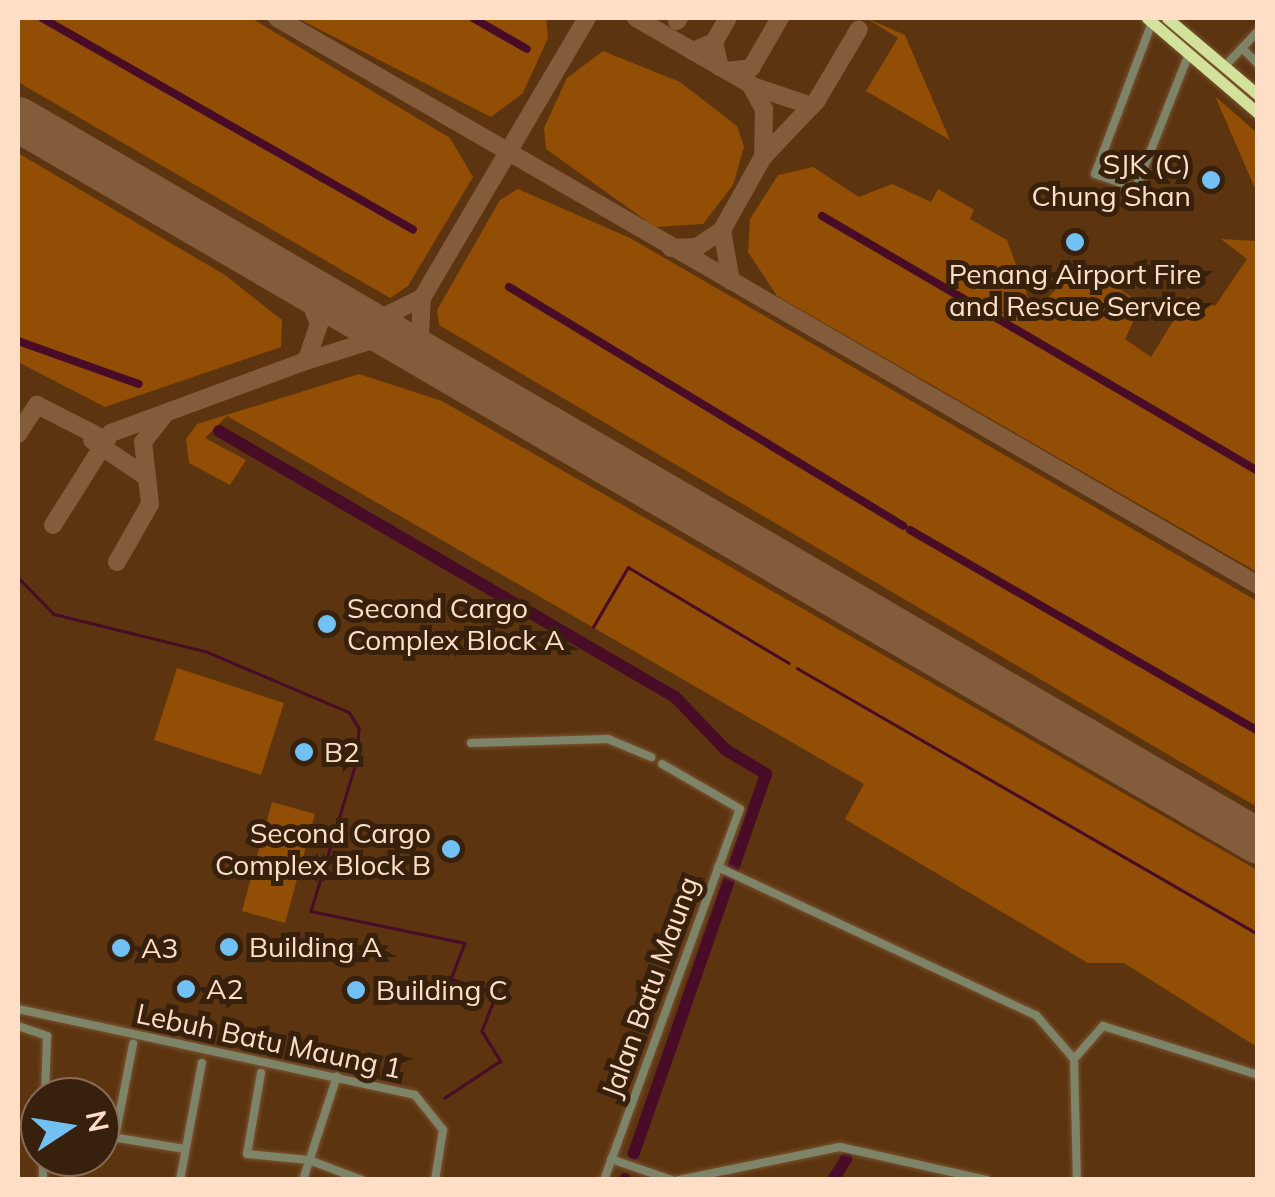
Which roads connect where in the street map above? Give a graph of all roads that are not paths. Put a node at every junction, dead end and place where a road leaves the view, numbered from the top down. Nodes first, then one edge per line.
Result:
1 (1167, 18) edge
2 (1150, 23) edge
3 (1258, 31) edge
4 (1242, 48) junction
5 (1188, 56) junction
6 (1258, 64) edge
7 (1224, 67) junction
8 (1258, 95) edge
9 (1258, 114) edge
10 (471, 743) dead end
11 (651, 757) dead end
12 (662, 764) dead end
13 (719, 867) junction
14 (18, 1010) edge
15 (18, 1026) edge
16 (134, 1044) dead end
17 (1074, 1059) junction
18 (202, 1063) dead end
19 (261, 1073) dead end
20 (1258, 1075) edge
21 (338, 1076) junction
22 (46, 1077) edge
23 (120, 1113) edge
24 (120, 1138) edge
25 (186, 1150) junction
26 (611, 1159) junction
27 (310, 1160) junction
28 (180, 1180) edge
29 (302, 1180) edge
30 (362, 1180) edge
31 (435, 1180) edge
32 (604, 1180) edge
33 (676, 1180) edge
34 (987, 1180) edge
35 (1077, 1180) edge

1 - 7 highway
2 - 5 highway
2 - 5 street
3 - 4 street
4 - 6 street
4 - 7 street
5 - 9 highway
7 - 8 highway
10 - 11 street
12 - 13 street, Jalan Batu Maung
13 - 17 street
13 - 26 street, Jalan Batu Maung
14 - 21 street, Lebuh Batu Maung 1
15 - 22 street
16 - 23 street
17 - 20 street
17 - 35 street
18 - 25 street
19 - 27 street
21 - 27 street
21 - 31 street, Lebuh Batu Maung 1
24 - 25 street
25 - 28 street
26 - 32 street, Jalan Batu Maung
26 - 33 street
27 - 29 street
27 - 30 street
33 - 34 street

